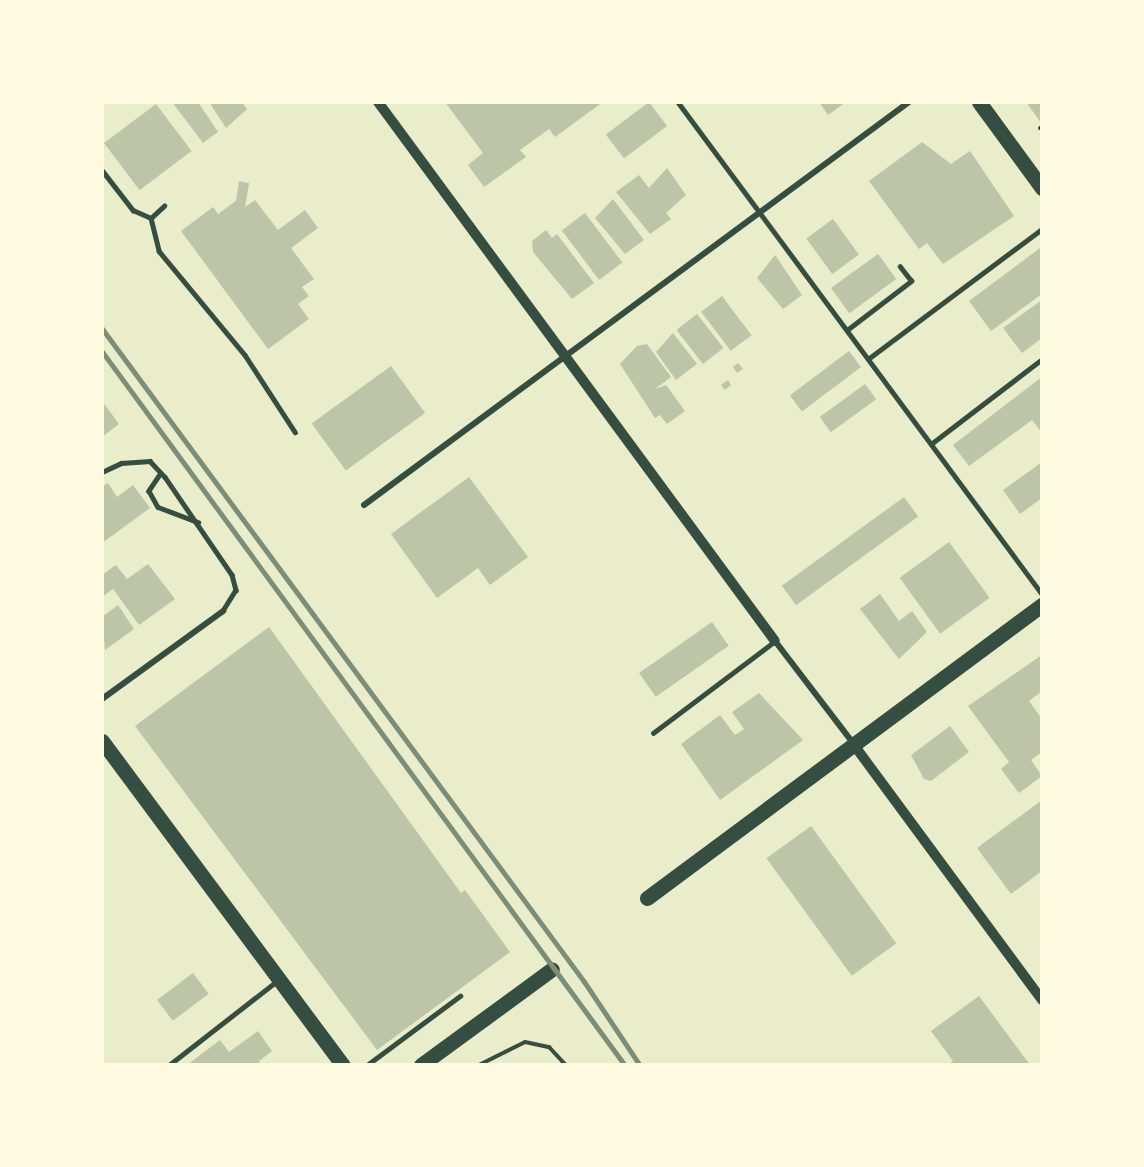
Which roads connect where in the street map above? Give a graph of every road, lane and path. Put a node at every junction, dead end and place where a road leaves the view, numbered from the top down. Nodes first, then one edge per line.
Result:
1 (378, 102) edge
2 (678, 102) edge
3 (909, 102) edge
4 (979, 102) edge
5 (102, 170) edge
6 (1042, 188) edge
7 (164, 206) dead end
8 (760, 213) junction
9 (151, 218) junction
10 (1042, 229) edge
11 (900, 267) dead end
12 (847, 330) junction
13 (566, 356) junction
14 (868, 359) junction
15 (1042, 360) edge
16 (295, 432) dead end
17 (931, 444) junction
18 (102, 472) edge
19 (161, 473) junction
20 (364, 505) dead end
21 (199, 522) junction
22 (1042, 594) edge
23 (1042, 605) edge
24 (223, 611) joint
25 (775, 641) junction
26 (102, 699) edge
27 (653, 733) dead end
28 (102, 741) edge
29 (854, 745) junction
30 (647, 898) dead end
31 (552, 969) dead end
32 (279, 979) junction
33 (460, 996) dead end
34 (1042, 1000) edge
35 (169, 1065) edge
36 (343, 1065) edge
37 (367, 1065) edge
38 (421, 1065) edge
39 (479, 1065) edge
40 (566, 1065) edge

1 - 13 street
2 - 8 lane
3 - 8 street
4 - 6 main road
5 - 9 lane
7 - 9 lane
8 - 12 lane
8 - 13 street
9 - 16 lane
10 - 14 lane
11 - 12 lane
12 - 14 lane
13 - 20 street
13 - 25 street
14 - 17 lane
15 - 17 lane
17 - 22 lane
18 - 19 lane
19 - 21 lane
19 - 21 lane
21 - 24 lane
23 - 29 main road
24 - 26 street
25 - 27 lane
25 - 29 street
28 - 32 main road
29 - 30 main road
29 - 34 street
31 - 38 main road
32 - 35 lane
32 - 36 main road
33 - 37 lane
39 - 40 path

